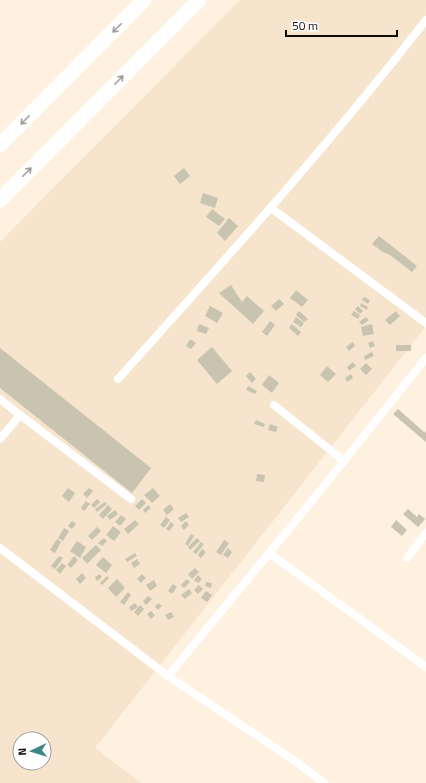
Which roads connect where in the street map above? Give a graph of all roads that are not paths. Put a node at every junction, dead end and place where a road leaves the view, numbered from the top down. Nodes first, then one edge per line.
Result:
1 (144, 0) edge
2 (199, 0) edge
3 (426, 20) edge
4 (0, 145) edge
5 (0, 200) edge
6 (271, 208) junction
7 (426, 323) edge
8 (426, 358) edge
9 (118, 380) dead end
10 (0, 399) edge
11 (274, 406) dead end
12 (20, 415) junction
13 (0, 439) edge
14 (344, 461) junction
15 (131, 499) dead end
16 (426, 533) edge
17 (0, 548) edge
18 (269, 553) junction
19 (407, 558) dead end
20 (426, 667) edge
21 (168, 676) junction
22 (324, 783) edge

1 -> 4 street
5 -> 2 street
3 - 6 lane
6 - 7 lane
6 - 9 lane
8 - 14 lane
10 - 12 lane
11 - 14 lane
12 - 13 lane
12 - 15 lane
14 - 18 lane
16 - 19 lane
17 - 21 lane
18 - 20 lane
18 - 21 lane
21 - 22 lane

